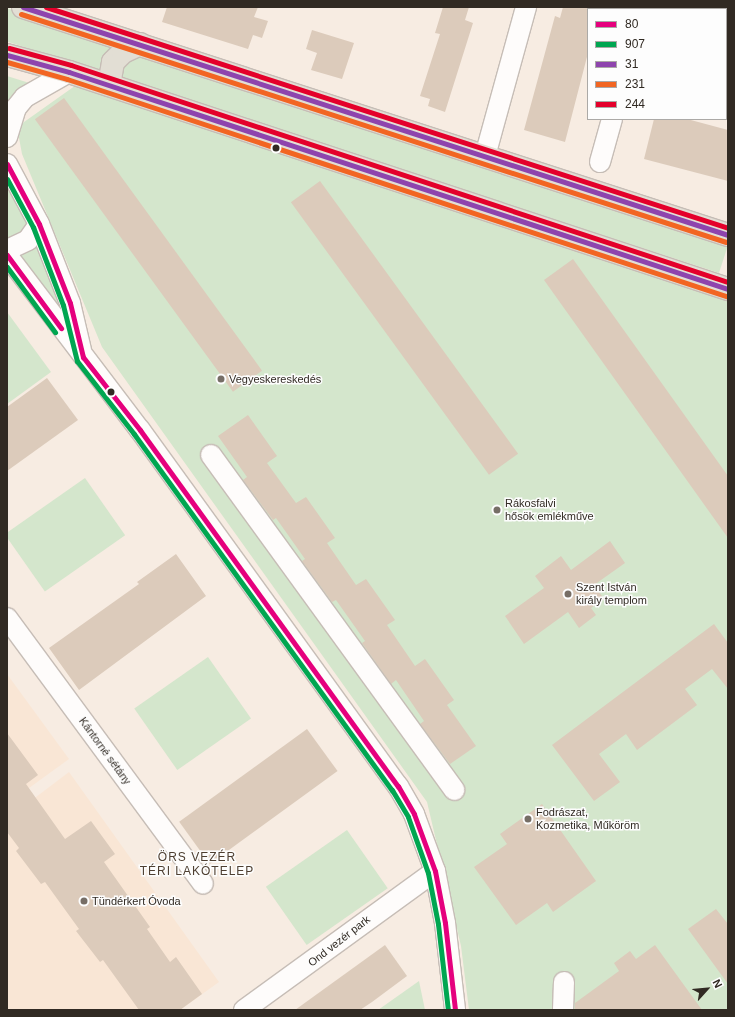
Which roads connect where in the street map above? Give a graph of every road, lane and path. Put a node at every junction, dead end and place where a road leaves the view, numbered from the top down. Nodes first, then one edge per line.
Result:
1 (23, 7) edge
2 (526, 7) edge
3 (140, 44) junction
4 (7, 55) edge
5 (69, 72) junction
6 (109, 85) junction
7 (612, 120) edge
8 (7, 137) edge
9 (485, 156) junction
10 (600, 162) dead end
11 (7, 164) edge
12 (39, 224) junction
13 (728, 235) edge
14 (7, 250) edge
15 (7, 255) edge
16 (728, 289) edge
17 (83, 357) junction
18 (211, 455) dead end
19 (7, 618) edge
20 (454, 790) dead end
21 (435, 871) junction
22 (204, 884) dead end
23 (564, 982) dead end
24 (244, 1010) edge
25 (455, 1010) edge
26 (563, 1010) edge

1 - 3 main road
2 - 9 street
3 - 6 main road
3 - 9 main road
4 - 5 main road
5 - 6 main road
5 - 8 street
6 - 16 main road
7 - 10 street
9 - 13 main road
11 - 12 street
12 - 14 street
12 - 17 street
15 - 17 street
17 - 21 street
18 - 20 street
19 - 22 street, Kántorné sétány
21 - 24 street, Ond vezér park
21 - 25 street
23 - 26 street

